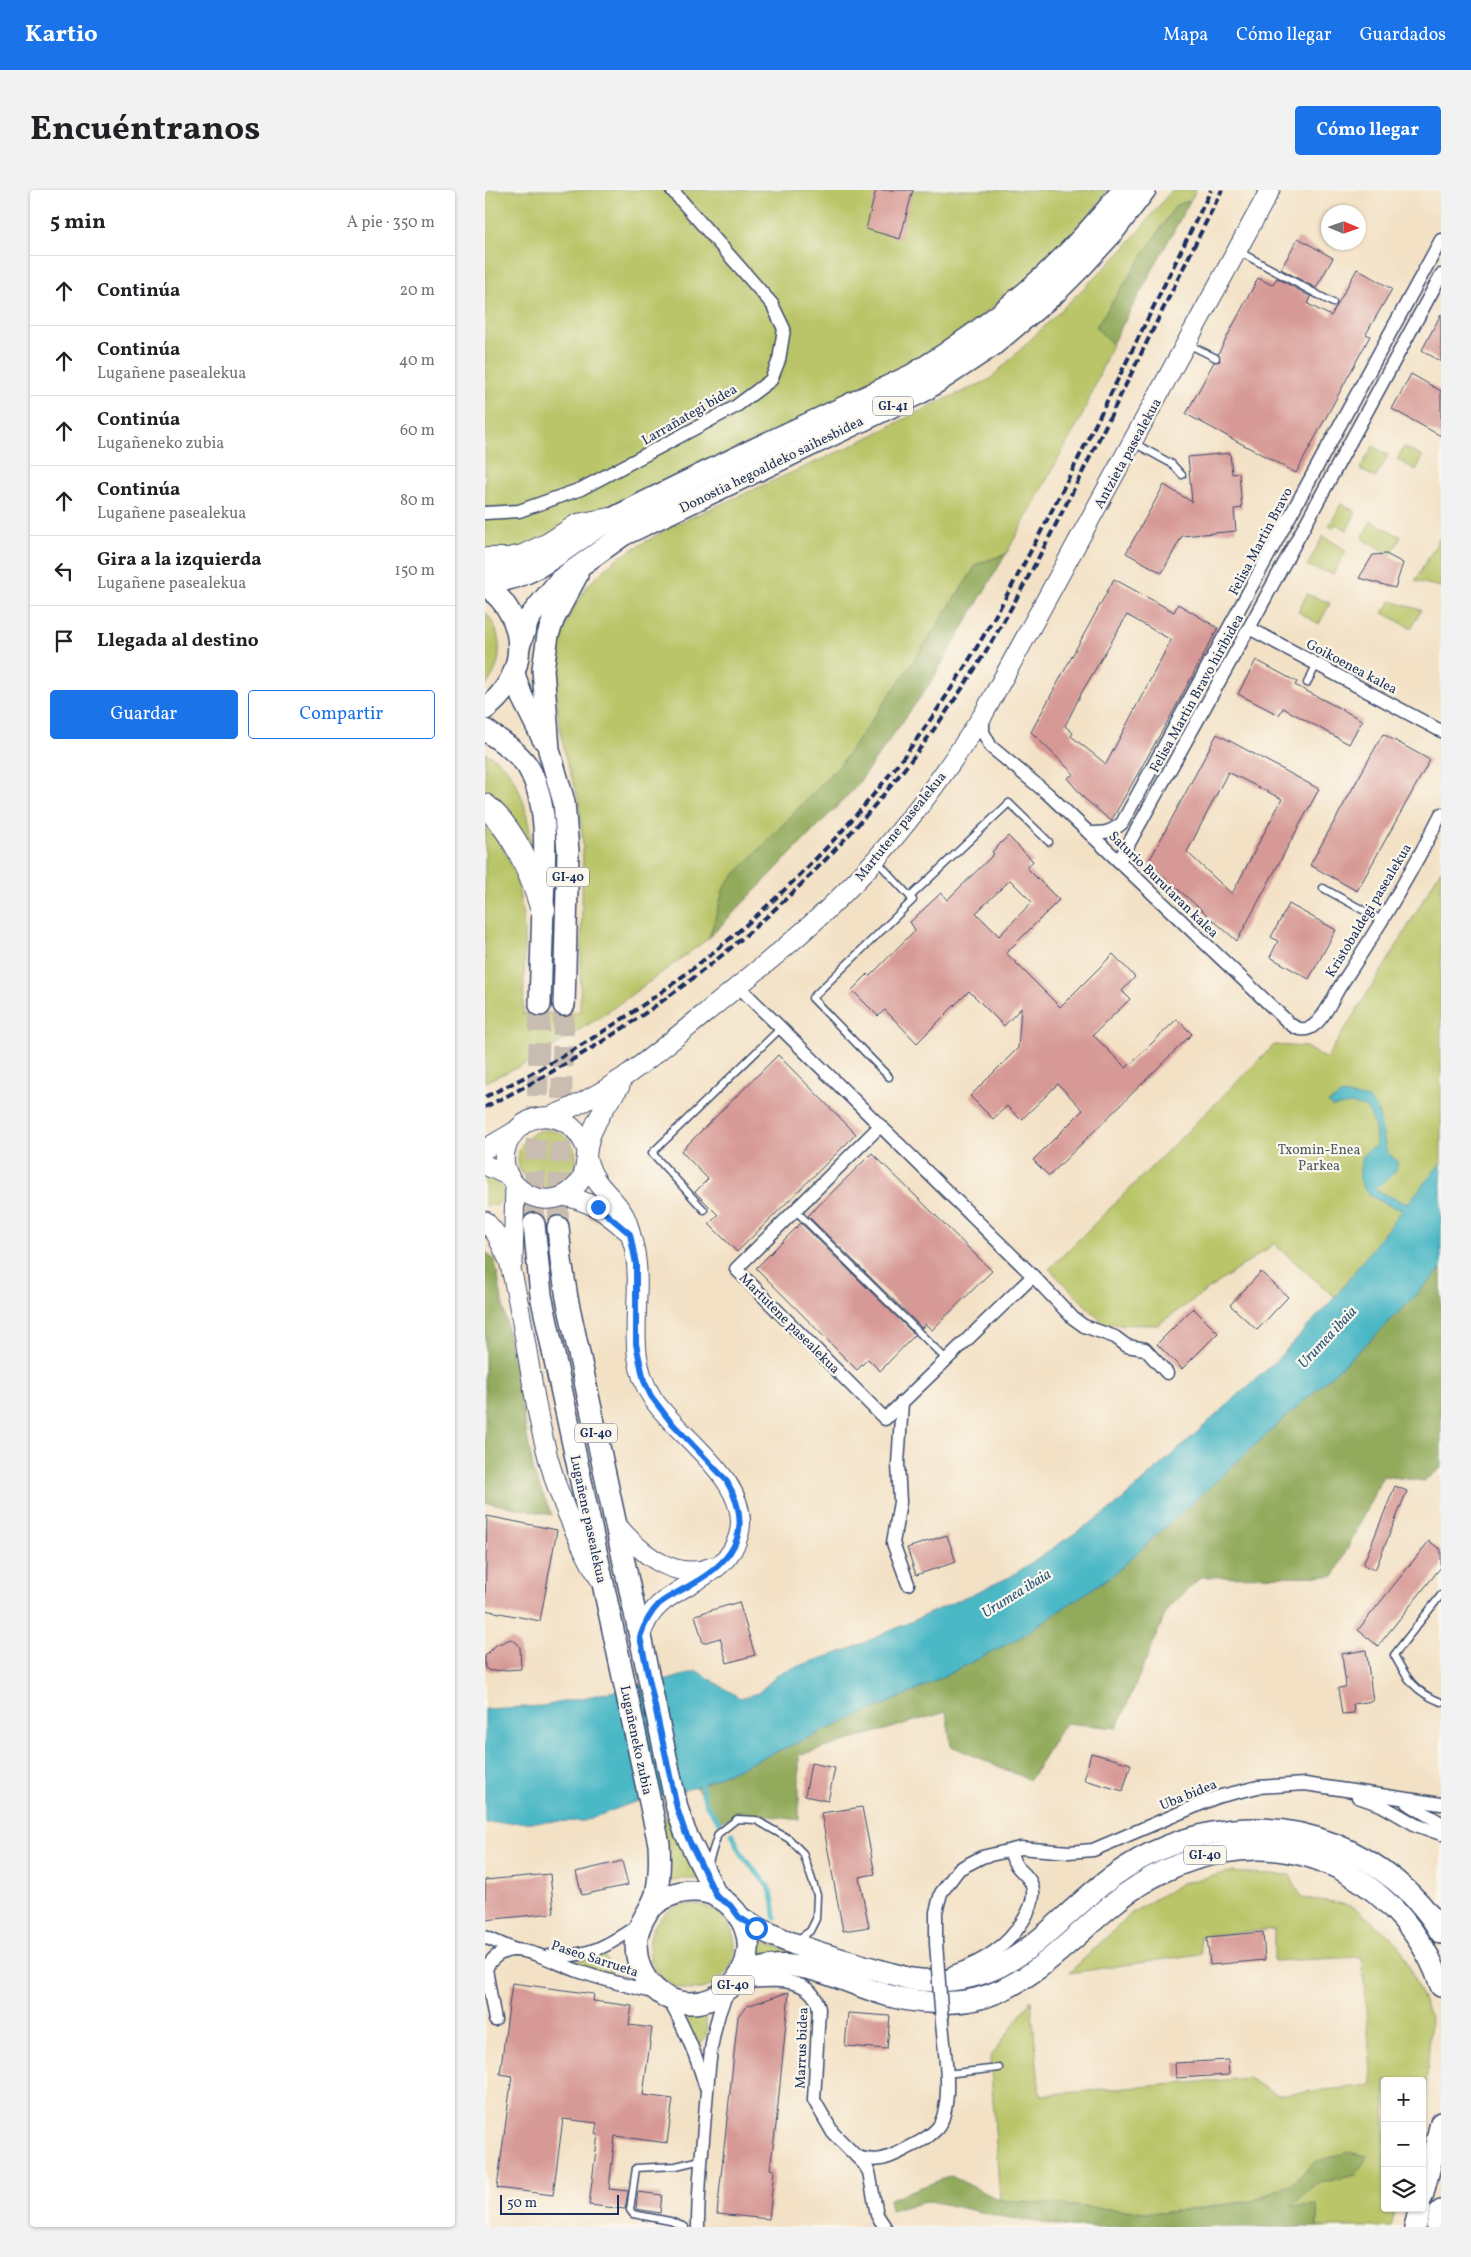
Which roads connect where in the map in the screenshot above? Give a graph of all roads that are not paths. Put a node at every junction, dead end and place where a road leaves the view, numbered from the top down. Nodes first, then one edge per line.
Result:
1 (672, 190) edge
2 (1123, 190) edge
3 (1145, 190) edge
4 (1270, 190) edge
5 (1441, 240) edge
6 (1237, 250) junction
7 (1441, 275) edge
8 (1333, 303) dead end
9 (1187, 343) junction
10 (1216, 358) dead end
11 (1133, 442) junction
12 (1182, 475) dead end
13 (485, 513) edge
14 (610, 520) junction
15 (592, 555) junction
16 (485, 560) edge
17 (485, 583) edge
18 (1249, 628) junction
19 (519, 646) junction
20 (1317, 664) junction
21 (514, 674) junction
22 (1307, 683) dead end
23 (485, 709) edge
24 (983, 715) junction
25 (485, 730) edge
26 (1441, 731) edge
27 (991, 747) junction
28 (962, 748) junction
29 (549, 750) junction
30 (485, 806) edge
31 (1441, 814) edge
32 (1089, 833) junction
33 (1049, 842) dead end
34 (875, 859) junction
35 (1119, 861) junction
36 (1323, 888) dead end
37 (910, 897) junction
38 (543, 910) junction
39 (1381, 920) junction
40 (738, 986) junction
41 (540, 1005) tunnel mouth
42 (564, 1005) tunnel mouth
43 (1318, 1021) joint
44 (781, 1028) junction
45 (633, 1072) junction
46 (889, 1077) dead end
47 (549, 1117) junction
48 (880, 1126) junction
49 (514, 1132) junction
50 (485, 1149) edge
51 (587, 1154) junction
52 (485, 1165) edge
53 (512, 1181) junction
54 (563, 1196) junction
55 (703, 1210) dead end
56 (795, 1210) junction
57 (485, 1221) edge
58 (534, 1224) tunnel mouth
59 (558, 1227) tunnel mouth
60 (630, 1234) junction
61 (513, 1275) junction
62 (1033, 1276) junction
63 (946, 1359) junction
64 (1167, 1373) dead end
65 (902, 1402) junction
66 (616, 1524) junction
67 (722, 1562) junction
68 (908, 1584) dead end
69 (603, 1585) junction
70 (1441, 1595) edge
71 (640, 1637) junction
72 (645, 1662) joint
73 (621, 1667) joint
74 (1441, 1702) edge
75 (1335, 1788) junction
76 (1389, 1795) junction
77 (1441, 1804) edge
78 (1441, 1823) edge
79 (1441, 1834) edge
80 (1011, 1851) junction
81 (705, 1873) junction
82 (717, 1897) junction
83 (646, 1916) junction
84 (739, 1917) junction
85 (1441, 1933) edge
86 (485, 1937) edge
87 (793, 1943) junction
88 (515, 1950) junction
89 (538, 1955) junction
90 (928, 1981) junction
91 (733, 1984) junction
92 (1441, 1986) edge
93 (665, 1995) junction
94 (495, 2020) dead end
95 (999, 2068) dead end
96 (946, 2074) junction
97 (707, 2090) junction
98 (1441, 2123) edge
99 (857, 2157) junction
100 (701, 2160) junction
101 (881, 2160) junction
102 (1431, 2161) junction
103 (1426, 2173) edge
104 (1426, 2181) edge
105 (873, 2198) junction
106 (1441, 2211) edge
107 (1418, 2212) edge
108 (685, 2227) edge
109 (698, 2227) edge
110 (885, 2227) edge
111 (1415, 2227) edge
112 (1437, 2227) edge

1 - 13 street, Larrañategi bidea
2 - 14 main road, Donostia hegoaldeko saihesbidea / GI-41
3 - 15 main road, Donostia hegoaldeko saihesbidea / GI-41
4 - 6 main road, Antzieta pasealekua
5 - 32 street, Felisa Martin Bravo
6 - 8 lane
6 - 9 main road, Antzieta pasealekua
7 - 18 street, Felisa Martin Bravo hiribidea
9 - 10 lane
9 - 11 main road, Antzieta pasealekua
11 - 12 lane
11 - 24 main road, Antzieta pasealekua
14 - 16 highway
14 - 17 main road, Donostia hegoaldeko saihesbidea / GI-41
15 - 19 main road, Donostia hegoaldeko saihesbidea / GI-41
15 - 29 main road
17 - 19 main road, GI-41
18 - 20 street, Goikoenea kalea
18 - 35 street, Felisa Martin Bravo hiribidea
19 - 21 main road, GI-41
20 - 22 lane
20 - 26 street, Goikoenea kalea
21 - 23 main road, GI-41
21 - 29 main road, GI-40
24 - 27 street
24 - 28 main road, Martutene pasealekua
25 - 38 main road, GI-40
27 - 28 street
27 - 32 street, Saturio Burutaran kalea
28 - 34 main road, Martutene pasealekua
29 - 42 main road, GI-40
30 - 38 highway
31 - 39 street, Kristobaldegi pasealekua
32 - 35 street, Saturio Burutaran kalea
33 - 37 lane
34 - 37 lane
34 - 40 main road, Martutene pasealekua
35 - 43 street, Saturio Burutaran kalea
36 - 39 lane
37 - 46 lane
38 - 41 main road, GI-40
39 - 43 street, Kristobaldegi pasealekua
40 - 44 street
40 - 45 main road, Martutene pasealekua
44 - 48 street
44 - 55 lane
45 - 47 main road, Martutene pasealekua
45 - 51 main road, Martutene pasealekua
47 - 49 main road, Martutene pasealekua
47 - 51 main road
48 - 56 street, Martutene pasealekua
48 - 62 street
49 - 50 main road, Martutene pasealekua
49 - 53 main road
51 - 54 main road, Martutene pasealekua
51 - 60 main road
52 - 53 main road
53 - 54 main road
53 - 61 main road
54 - 60 main road
56 - 63 lane
56 - 65 street, Martutene pasealekua
57 - 61 main road
58 - 69 main road, Lugañene pasealekua / GI-40
59 - 66 main road, Lugañene pasealekua / GI-40
60 - 67 main road
61 - 69 main road
62 - 63 street, Martutene pasealekua
62 - 64 street
63 - 65 street, Martutene pasealekua
65 - 68 street
66 - 67 main road, Lugañene pasealekua
66 - 71 main road, Lugañene pasealekua / GI-40
67 - 71 main road
69 - 73 main road, Lugañene pasealekua / GI-40
70 - 74 lane
71 - 72 main road, Lugañene pasealekua / GI-40
72 - 81 main road, Lugañeneko zubia / GI-40
73 - 83 main road, Lugañeneko zubia / GI-40
75 - 76 street, Uba bidea
75 - 79 street
75 - 80 street, Uba bidea
76 - 77 street, Uba bidea
76 - 78 street
80 - 90 street
80 - 96 street, Uba bidea, bridge
81 - 82 main road, GI-40
81 - 87 lane
82 - 83 main road, GI-40
82 - 84 main road, GI-40
83 - 89 street, Paseo Sarrueta
83 - 93 main road, GI-40
84 - 87 main road, GI-40
84 - 91 main road, GI-40
85 - 90 main road, GI-40
86 - 88 street
87 - 90 main road, GI-40
88 - 89 street
88 - 94 street
89 - 93 street, Paseo Sarrueta
91 - 92 main road, GI-40
91 - 93 main road, GI-40
91 - 97 street
91 - 99 street, Marrus bidea
93 - 97 street
95 - 96 lane
96 - 101 street, Uba bidea
97 - 100 street
98 - 102 main road
99 - 101 street
99 - 105 street, Marrus bidea
100 - 108 lane
100 - 109 street
101 - 105 street
102 - 103 lane
102 - 104 main road
105 - 110 street, Marrus bidea
106 - 112 main road
107 - 111 main road

